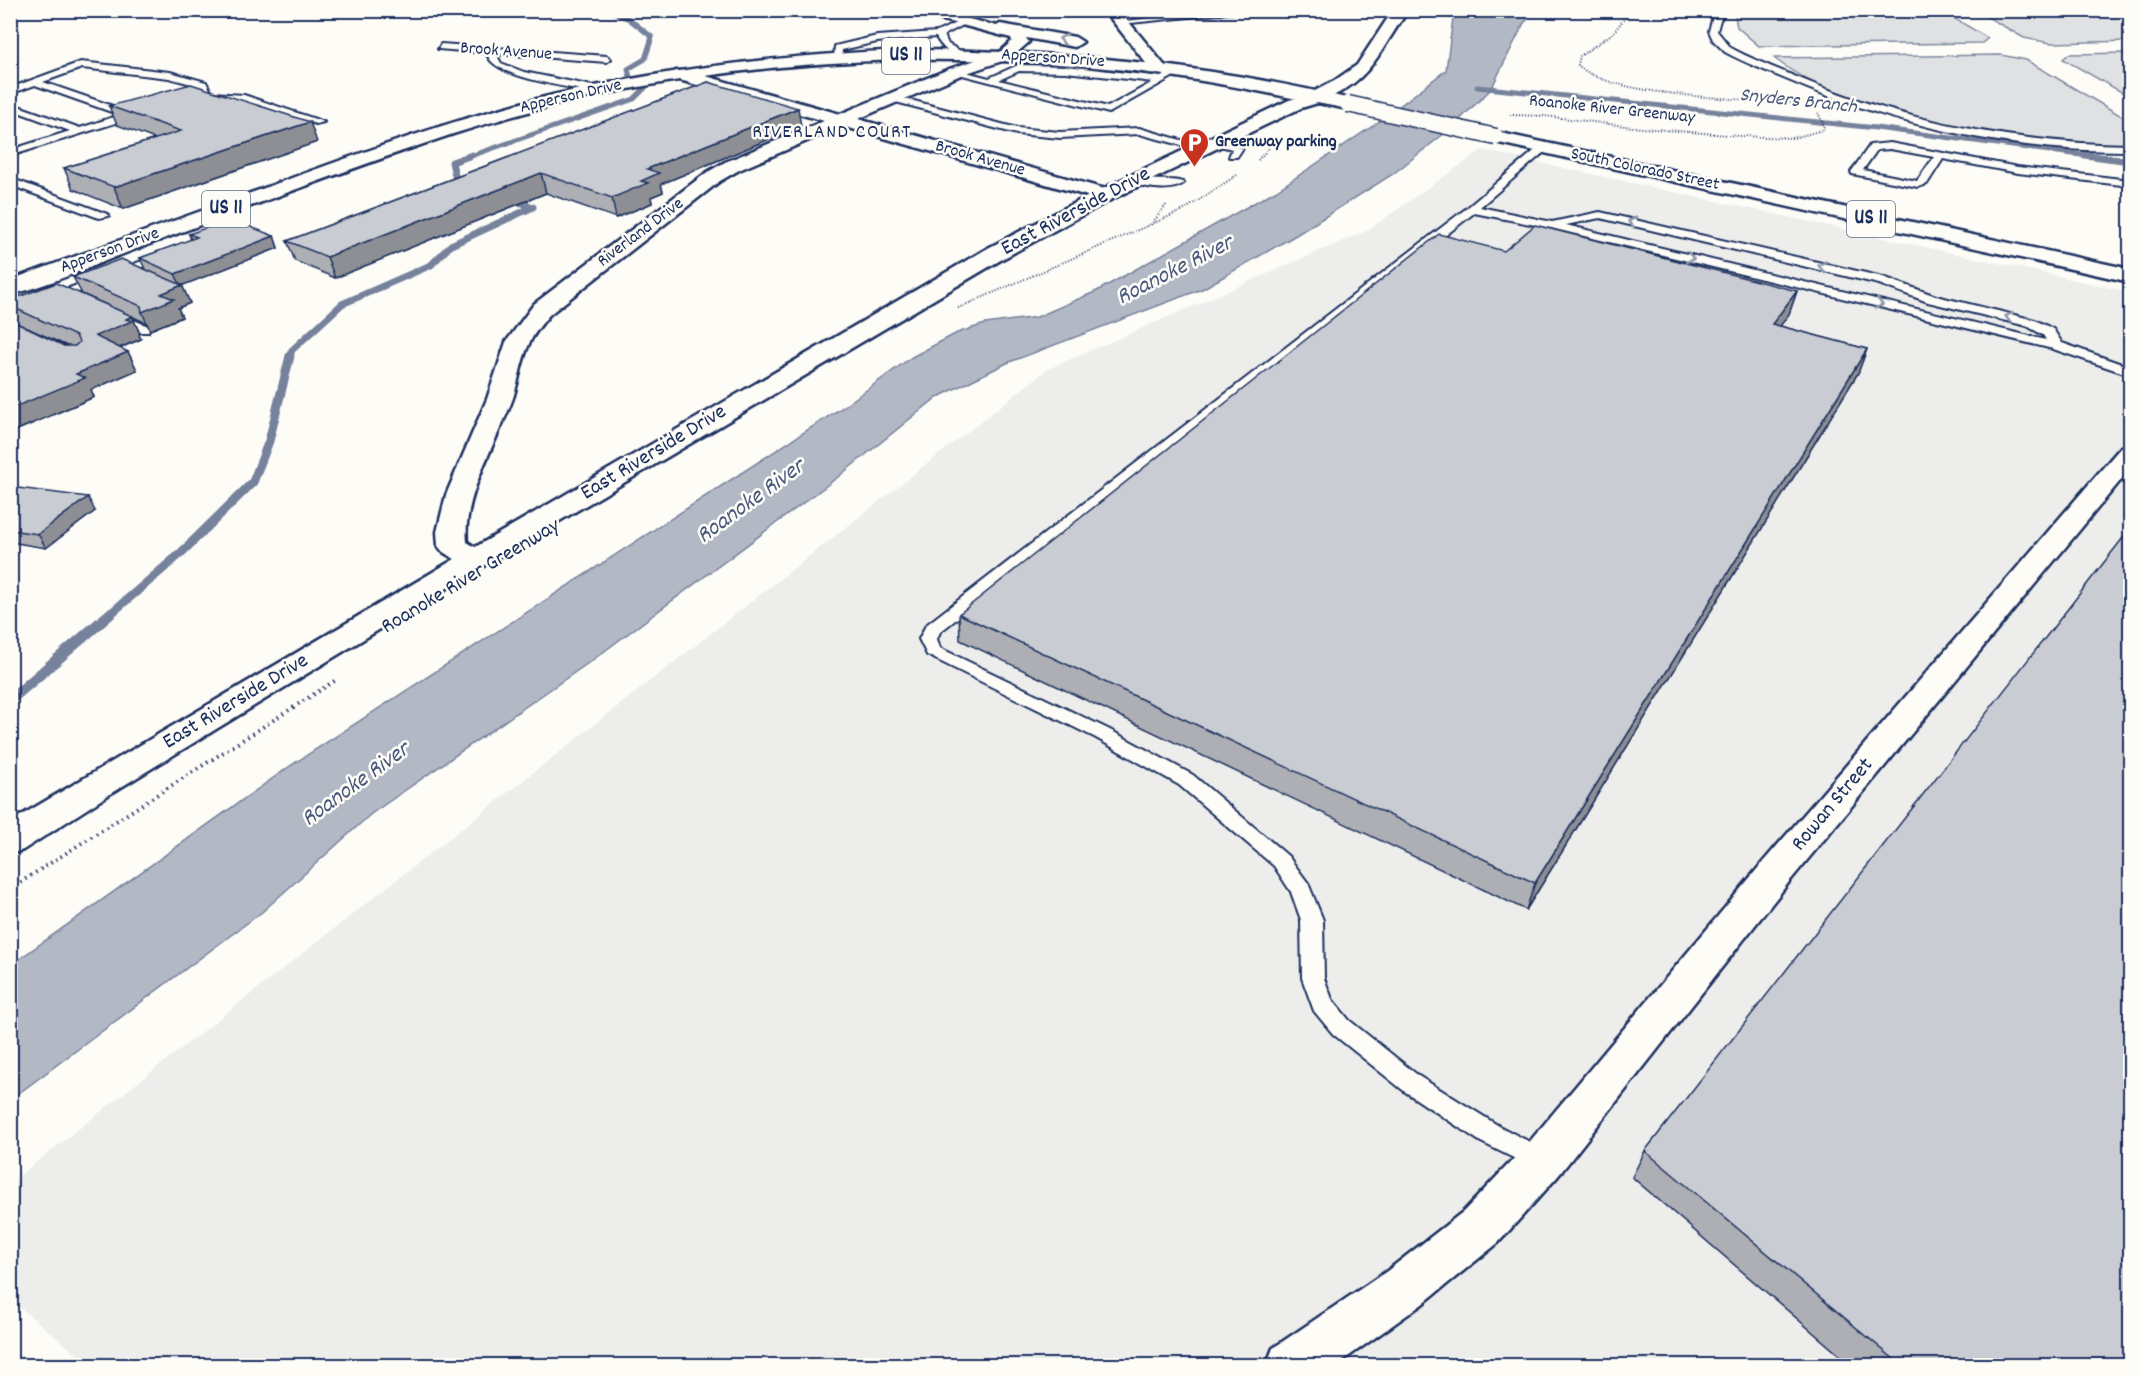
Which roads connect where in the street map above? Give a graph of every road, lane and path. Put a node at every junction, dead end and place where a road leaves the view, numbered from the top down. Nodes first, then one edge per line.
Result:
1 (912, 10) edge
2 (1253, 10) edge
3 (1402, 10) edge
4 (1631, 10) edge
5 (1724, 10) edge
6 (1116, 16) edge
7 (965, 22) junction
8 (1000, 29) junction
9 (939, 34) junction
10 (852, 45) junction
11 (944, 45) junction
12 (441, 47) dead end
13 (491, 50) junction
14 (1005, 56) junction
15 (838, 58) junction
16 (608, 59) dead end
17 (958, 64) junction
18 (1069, 64) junction
19 (1166, 73) junction
20 (682, 75) junction
21 (989, 81) junction
22 (34, 82) junction
23 (599, 90) junction
24 (1027, 90) junction
25 (10, 91) edge
26 (209, 96) junction
27 (194, 97) edge
28 (1315, 98) junction
29 (891, 99) junction
30 (1801, 104) dead end
31 (10, 106) edge
32 (150, 110) edge
33 (1508, 115) dead end
34 (1821, 115) dead end
35 (131, 116) junction
36 (837, 120) junction
37 (319, 122) dead end
38 (80, 131) junction
39 (1278, 138) dead end
40 (1218, 148) junction
41 (1544, 148) junction
42 (2130, 148) edge
43 (14, 149) edge
44 (1940, 156) junction
45 (1255, 162) dead end
46 (1245, 169) dead end
47 (10, 181) edge
48 (1133, 181) junction
49 (1179, 183) dead end
50 (2130, 183) edge
51 (1105, 195) junction
52 (1472, 209) junction
53 (103, 216) edge
54 (1551, 225) junction
55 (173, 253) edge
56 (97, 256) junction
57 (129, 270) junction
58 (2130, 276) edge
59 (147, 278) edge
60 (10, 288) edge
61 (66, 294) junction
62 (85, 303) edge
63 (954, 310) dead end
64 (105, 311) edge
65 (10, 315) edge
66 (143, 329) edge
67 (2057, 346) junction
68 (2130, 371) edge
69 (2130, 453) edge
70 (475, 559) junction
71 (343, 675) dead end
72 (10, 840) edge
73 (10, 889) edge
74 (1542, 1161) junction
75 (1292, 1365) edge

1 - 7 street
2 - 6 lane
3 - 28 street, East Riverside Drive
4 - 30 path, Roanoke River Greenway
5 - 42 lane
6 - 19 street
7 - 8 street
7 - 9 lane
8 - 14 street
19 -> 8 street
9 - 10 lane
9 - 11 lane
10 - 11 lane
10 - 15 lane
11 - 17 lane
12 - 13 lane, Brook Avenue
13 - 16 lane, Brook Avenue
13 - 23 lane
14 - 17 street, Riverland Drive
14 - 18 street, Apperson Drive / US 11
15 - 17 street, Apperson Drive / US 11
15 - 20 street, Apperson Drive / US 11
17 - 21 lane
17 - 29 street, Riverland Drive
18 - 19 street, Apperson Drive / US 11
18 - 21 lane
18 - 24 lane
19 - 24 lane
19 - 28 street, South Colorado Street / US 11
20 - 23 street, Apperson Drive / US 11
20 - 36 street, Brook Avenue
21 - 24 lane
22 - 25 lane
22 - 26 lane
22 - 35 lane
23 - 56 street, Apperson Drive / US 11
26 - 27 lane
26 - 37 lane
28 - 40 street, East Riverside Drive
28 - 41 street, South Colorado Street / US 11, bridge
29 - 36 street, Riverland Drive
29 - 40 lane
31 - 38 lane
32 - 35 lane
33 - 34 path, Roanoke River Greenway
35 - 38 lane
36 - 51 street, Brook Avenue
36 - 70 street, Riverland Drive
38 - 43 lane
39 - 45 path
40 - 48 street, East Riverside Drive
41 - 52 lane
41 - 58 street, South Colorado Street / US 11
44 - 44 lane
44 - 50 lane
46 - 63 path
47 - 53 lane
48 - 49 lane
48 - 51 street, East Riverside Drive
51 - 70 street, East Riverside Drive
52 - 54 lane
52 - 74 lane
54 -> 67 lane
67 -> 54 lane
55 - 57 lane
56 - 57 lane
56 - 60 street, Apperson Drive / US 11
57 - 59 lane
57 - 61 lane
61 - 62 lane
61 - 65 lane
64 - 66 lane
67 - 68 lane
69 - 74 street, Rowan Street
70 - 72 street, East Riverside Drive
71 - 73 path
74 - 75 street, Rowan Street

